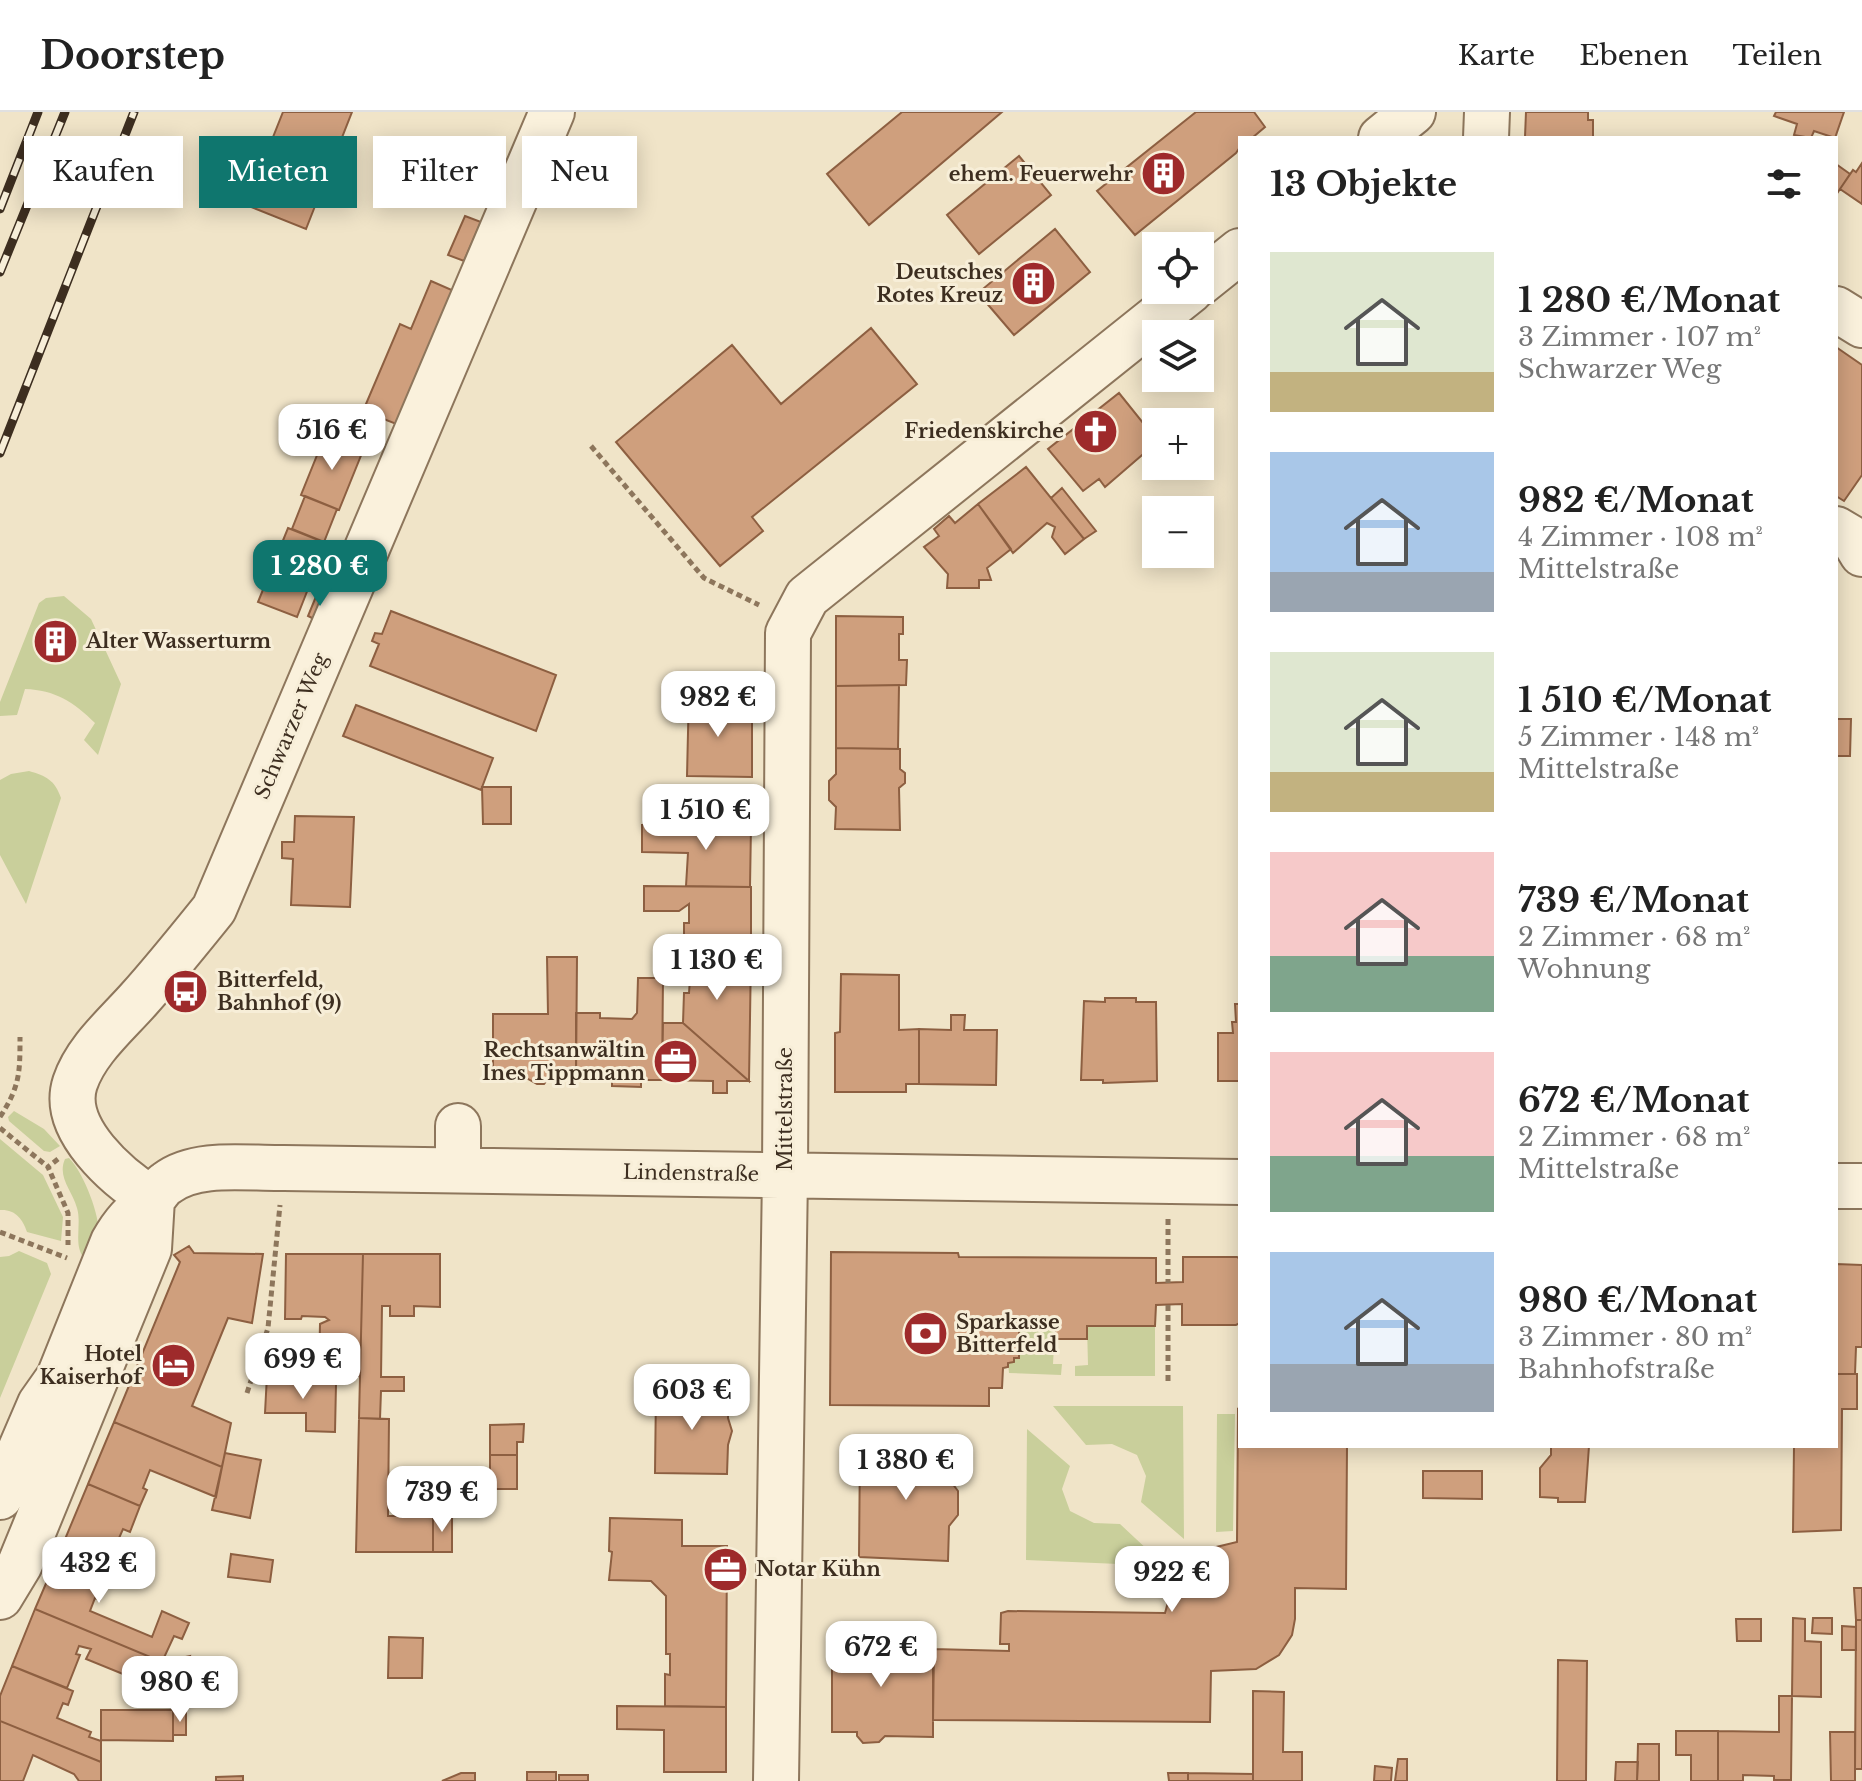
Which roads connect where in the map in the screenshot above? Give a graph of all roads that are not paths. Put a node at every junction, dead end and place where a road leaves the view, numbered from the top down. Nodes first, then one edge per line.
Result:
1 (552, 112) edge
2 (1413, 112) edge
3 (1487, 112) edge
4 (1383, 136) edge
5 (1486, 136) edge
6 (1238, 253) edge
7 (1214, 272) edge
8 (1173, 304) edge
9 (1838, 310) edge
10 (1862, 325) edge
11 (458, 1126) dead end
12 (458, 1170) junction
13 (785, 1174) junction
14 (1238, 1182) edge
15 (1838, 1186) edge
16 (1862, 1186) edge
17 (152, 1199) junction
18 (0, 1497) edge
19 (0, 1597) edge
20 (776, 1781) edge

1 - 17 street, Schwarzer Weg
2 - 4 street
3 - 5 street
6 - 7 street
8 - 13 street, Mittelstraße
9 - 10 street
11 - 12 street
12 - 13 street, Lindenstraße
12 - 17 street, Lindenstraße
13 - 14 street, Lindenstraße
13 - 20 street, Mittelstraße
15 - 16 street
17 - 18 street, Lindenstraße
17 - 19 street

